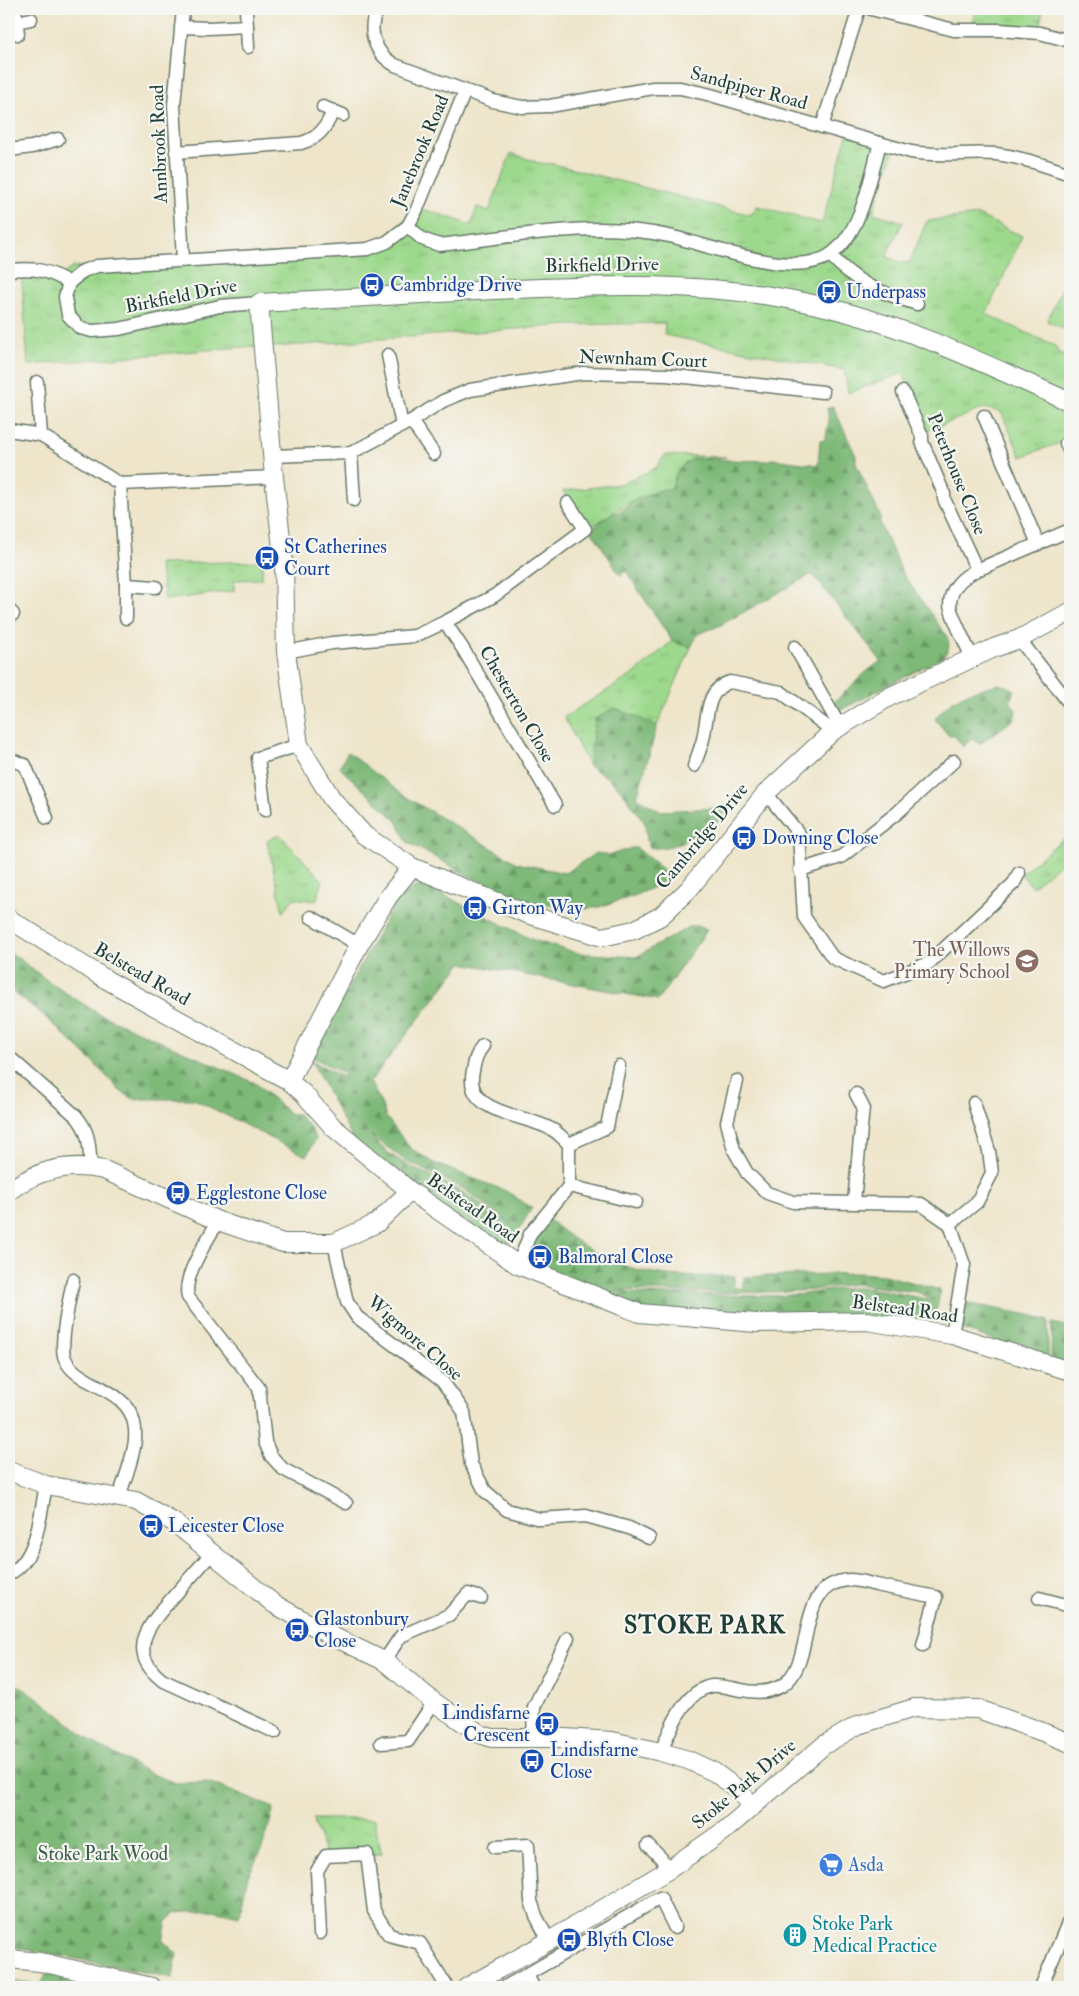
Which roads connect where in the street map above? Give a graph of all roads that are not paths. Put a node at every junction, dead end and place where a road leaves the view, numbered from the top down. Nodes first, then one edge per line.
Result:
1 (183, 9) edge
2 (246, 9) edge
3 (377, 9) edge
4 (859, 9) edge
5 (871, 9) edge
6 (31, 20) dead end
7 (17, 21) edge
8 (181, 26) junction
9 (247, 26) junction
10 (1070, 41) edge
11 (248, 47) dead end
12 (465, 91) junction
13 (333, 111) dead end
14 (822, 126) junction
15 (58, 139) dead end
16 (880, 143) junction
17 (9, 150) edge
18 (176, 152) junction
19 (1070, 174) edge
20 (408, 226) junction
21 (830, 255) junction
22 (184, 260) junction
23 (9, 270) edge
24 (69, 283) junction
25 (259, 303) junction
26 (917, 304) dead end
27 (388, 355) dead end
28 (37, 382) dead end
29 (823, 392) dead end
30 (903, 392) dead end
31 (1070, 402) edge
32 (984, 416) dead end
33 (407, 424) junction
34 (9, 430) edge
35 (41, 435) junction
36 (351, 452) junction
37 (434, 454) dead end
38 (272, 456) junction
39 (274, 477) junction
40 (120, 484) junction
41 (354, 500) dead end
42 (568, 503) dead end
43 (1070, 530) edge
44 (1038, 544) junction
45 (977, 570) junction
46 (126, 585) junction
47 (156, 587) dead end
48 (1070, 612) edge
49 (126, 618) dead end
50 (445, 622) junction
51 (1019, 639) junction
52 (795, 647) dead end
53 (286, 652) junction
54 (973, 659) junction
55 (1066, 690) edge
56 (1070, 704) edge
57 (836, 729) junction
58 (299, 745) junction
59 (9, 759) edge
60 (954, 760) dead end
61 (694, 766) dead end
62 (766, 793) junction
63 (556, 805) dead end
64 (265, 810) dead end
65 (47, 818) dead end
66 (412, 867) junction
67 (800, 870) junction
68 (1019, 873) dead end
69 (311, 917) dead end
70 (9, 919) edge
71 (359, 945) junction
72 (483, 1046) dead end
73 (9, 1057) edge
74 (619, 1066) dead end
75 (289, 1081) junction
76 (737, 1081) dead end
77 (856, 1094) dead end
78 (974, 1103) dead end
79 (569, 1144) junction
80 (91, 1167) junction
81 (569, 1186) junction
82 (9, 1191) edge
83 (410, 1191) junction
84 (636, 1202) dead end
85 (854, 1202) junction
86 (218, 1221) junction
87 (950, 1224) junction
88 (334, 1243) junction
89 (518, 1265) junction
90 (74, 1280) dead end
91 (952, 1335) junction
92 (1070, 1372) edge
93 (9, 1471) edge
94 (46, 1485) junction
95 (119, 1497) junction
96 (346, 1503) dead end
97 (649, 1538) dead end
98 (211, 1554) junction
99 (9, 1574) edge
100 (481, 1598) dead end
101 (1039, 1598) dead end
102 (1070, 1606) edge
103 (568, 1638) dead end
104 (922, 1644) dead end
105 (384, 1661) junction
106 (434, 1702) junction
107 (275, 1732) dead end
108 (532, 1738) junction
109 (380, 1743) dead end
110 (1070, 1743) edge
111 (661, 1752) junction
112 (753, 1806) junction
113 (648, 1845) dead end
114 (495, 1847) dead end
115 (668, 1870) junction
116 (1068, 1923) dead end
117 (676, 1928) dead end
118 (320, 1933) dead end
119 (549, 1941) junction
120 (9, 1959) edge
121 (527, 1974) junction
122 (152, 1987) edge
123 (447, 1987) edge
124 (467, 1987) edge
125 (505, 1987) edge
126 (533, 1987) edge
127 (1041, 1987) edge

1 - 8 street, Annbrook Road
2 - 9 street
3 - 12 street, Sandpiper Road
4 - 14 street
5 - 10 street
6 - 7 street
8 - 9 street
8 - 18 street, Annbrook Road
9 - 11 street
12 - 14 street, Sandpiper Road
12 - 20 street, Janebrook Road
13 - 18 street
14 - 16 street, Sandpiper Road
15 - 17 street
16 - 19 street, Sandpiper Road
16 - 21 street, Birkfield Drive
18 - 22 street, Annbrook Road
20 - 21 street, Birkfield Drive
20 - 22 street, Birkfield Drive
21 - 26 street
22 - 24 street, Birkfield Drive
23 - 24 street
24 - 25 street, Birkfield Drive
25 - 31 street, Birkfield Drive
25 - 38 street, Cambridge Drive
27 - 33 street
28 - 35 street
29 - 33 street, Newnham Court
30 - 45 street, Peterhouse Close
32 - 44 street
33 - 36 street, Newnham Court
33 - 37 street
34 - 35 street
35 - 40 street
36 - 38 street, Newnham Court
36 - 41 street
38 - 39 street, Cambridge Drive
39 - 40 street
39 - 53 street, Cambridge Drive
40 - 46 street
42 - 50 street
43 - 44 street
44 - 45 street
45 - 54 street
46 - 47 street
46 - 49 street
48 - 51 street, Cambridge Drive
50 - 53 street
50 - 63 street, Chesterton Close
51 - 54 street, Cambridge Drive
51 - 55 street
52 - 57 street
53 - 58 street, Cambridge Drive
54 - 57 street, Cambridge Drive
55 - 56 street
57 - 61 street
57 - 62 street, Cambridge Drive
58 - 64 street
58 - 66 street, Cambridge Drive
59 - 65 street
60 - 67 street
62 - 66 street, Cambridge Drive
62 - 67 street
66 - 71 street
67 - 68 street
69 - 71 street
70 - 75 street, Belstead Road
71 - 75 street
72 - 79 street
73 - 80 street
74 - 79 street
75 - 83 street, Belstead Road
76 - 85 street
77 - 85 street
78 - 87 street
79 - 81 street
80 - 82 street
80 - 86 street
81 - 84 street
81 - 89 street
83 - 88 street
83 - 89 street, Belstead Road
85 - 87 street
86 - 88 street
86 - 96 street
87 - 91 street
88 - 97 street, Wigmore Close
89 - 91 street, Belstead Road
90 - 95 street
91 - 92 street, Belstead Road
93 - 94 street
94 - 95 street
94 - 99 street
95 - 98 street
98 - 105 street
98 - 107 street
100 - 105 street
101 - 102 street
103 - 108 street
104 - 111 street
105 - 106 street
106 - 108 street
106 - 109 street
108 - 111 street
110 - 112 street, Stoke Park Drive
111 - 112 street
112 - 115 street, Stoke Park Drive
113 - 115 street
114 - 119 street
115 - 119 street, Stoke Park Drive
116 - 127 street
117 - 121 street
118 - 123 street
119 - 124 street, Stoke Park Drive
120 - 122 street
121 - 125 street
121 - 126 street

